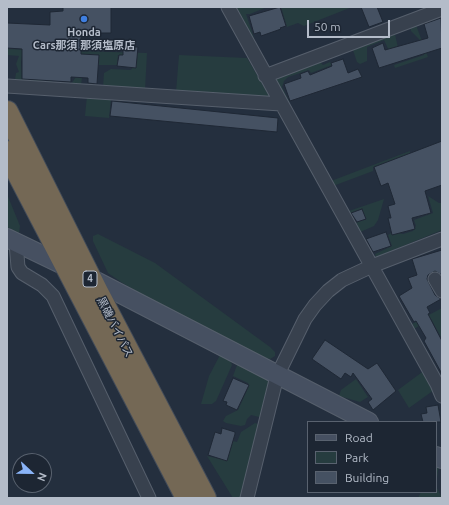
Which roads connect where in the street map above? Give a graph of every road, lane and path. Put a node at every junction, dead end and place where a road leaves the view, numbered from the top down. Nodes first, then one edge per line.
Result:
1 (228, 7) edge
2 (442, 9) edge
3 (265, 76) junction
4 (7, 86) edge
5 (281, 104) junction
6 (7, 112) edge
7 (7, 152) edge
8 (442, 239) edge
9 (12, 240) edge
10 (372, 266) junction
11 (67, 267) junction
12 (90, 278) junction
13 (435, 279) dead end
14 (442, 291) edge
15 (115, 362) junction
16 (277, 376) junction
17 (442, 396) edge
18 (367, 421) edge
19 (176, 444) junction
20 (149, 498) edge
21 (170, 498) edge
22 (186, 498) edge
23 (205, 498) edge
24 (212, 498) edge
25 (247, 498) edge

1 - 3 street
2 - 3 street
3 - 5 street
4 - 5 street
5 - 10 street
6 - 12 highway, 黒磯バイパス / 4
7 - 11 highway, 黒磯バイパス / 4
8 - 10 street
9 - 11 street
9 - 20 street
10 - 16 street
10 - 17 street
11 - 12 street
11 - 15 highway, 黒磯バイパス / 4
12 - 16 street
12 - 19 highway, 黒磯バイパス / 4
13 - 14 street
15 - 21 highway, 4
15 - 22 highway, 黒磯バイパス / 4
16 - 18 street
16 - 25 street
19 - 23 highway, 黒磯バイパス / 4
19 - 24 highway, 4

